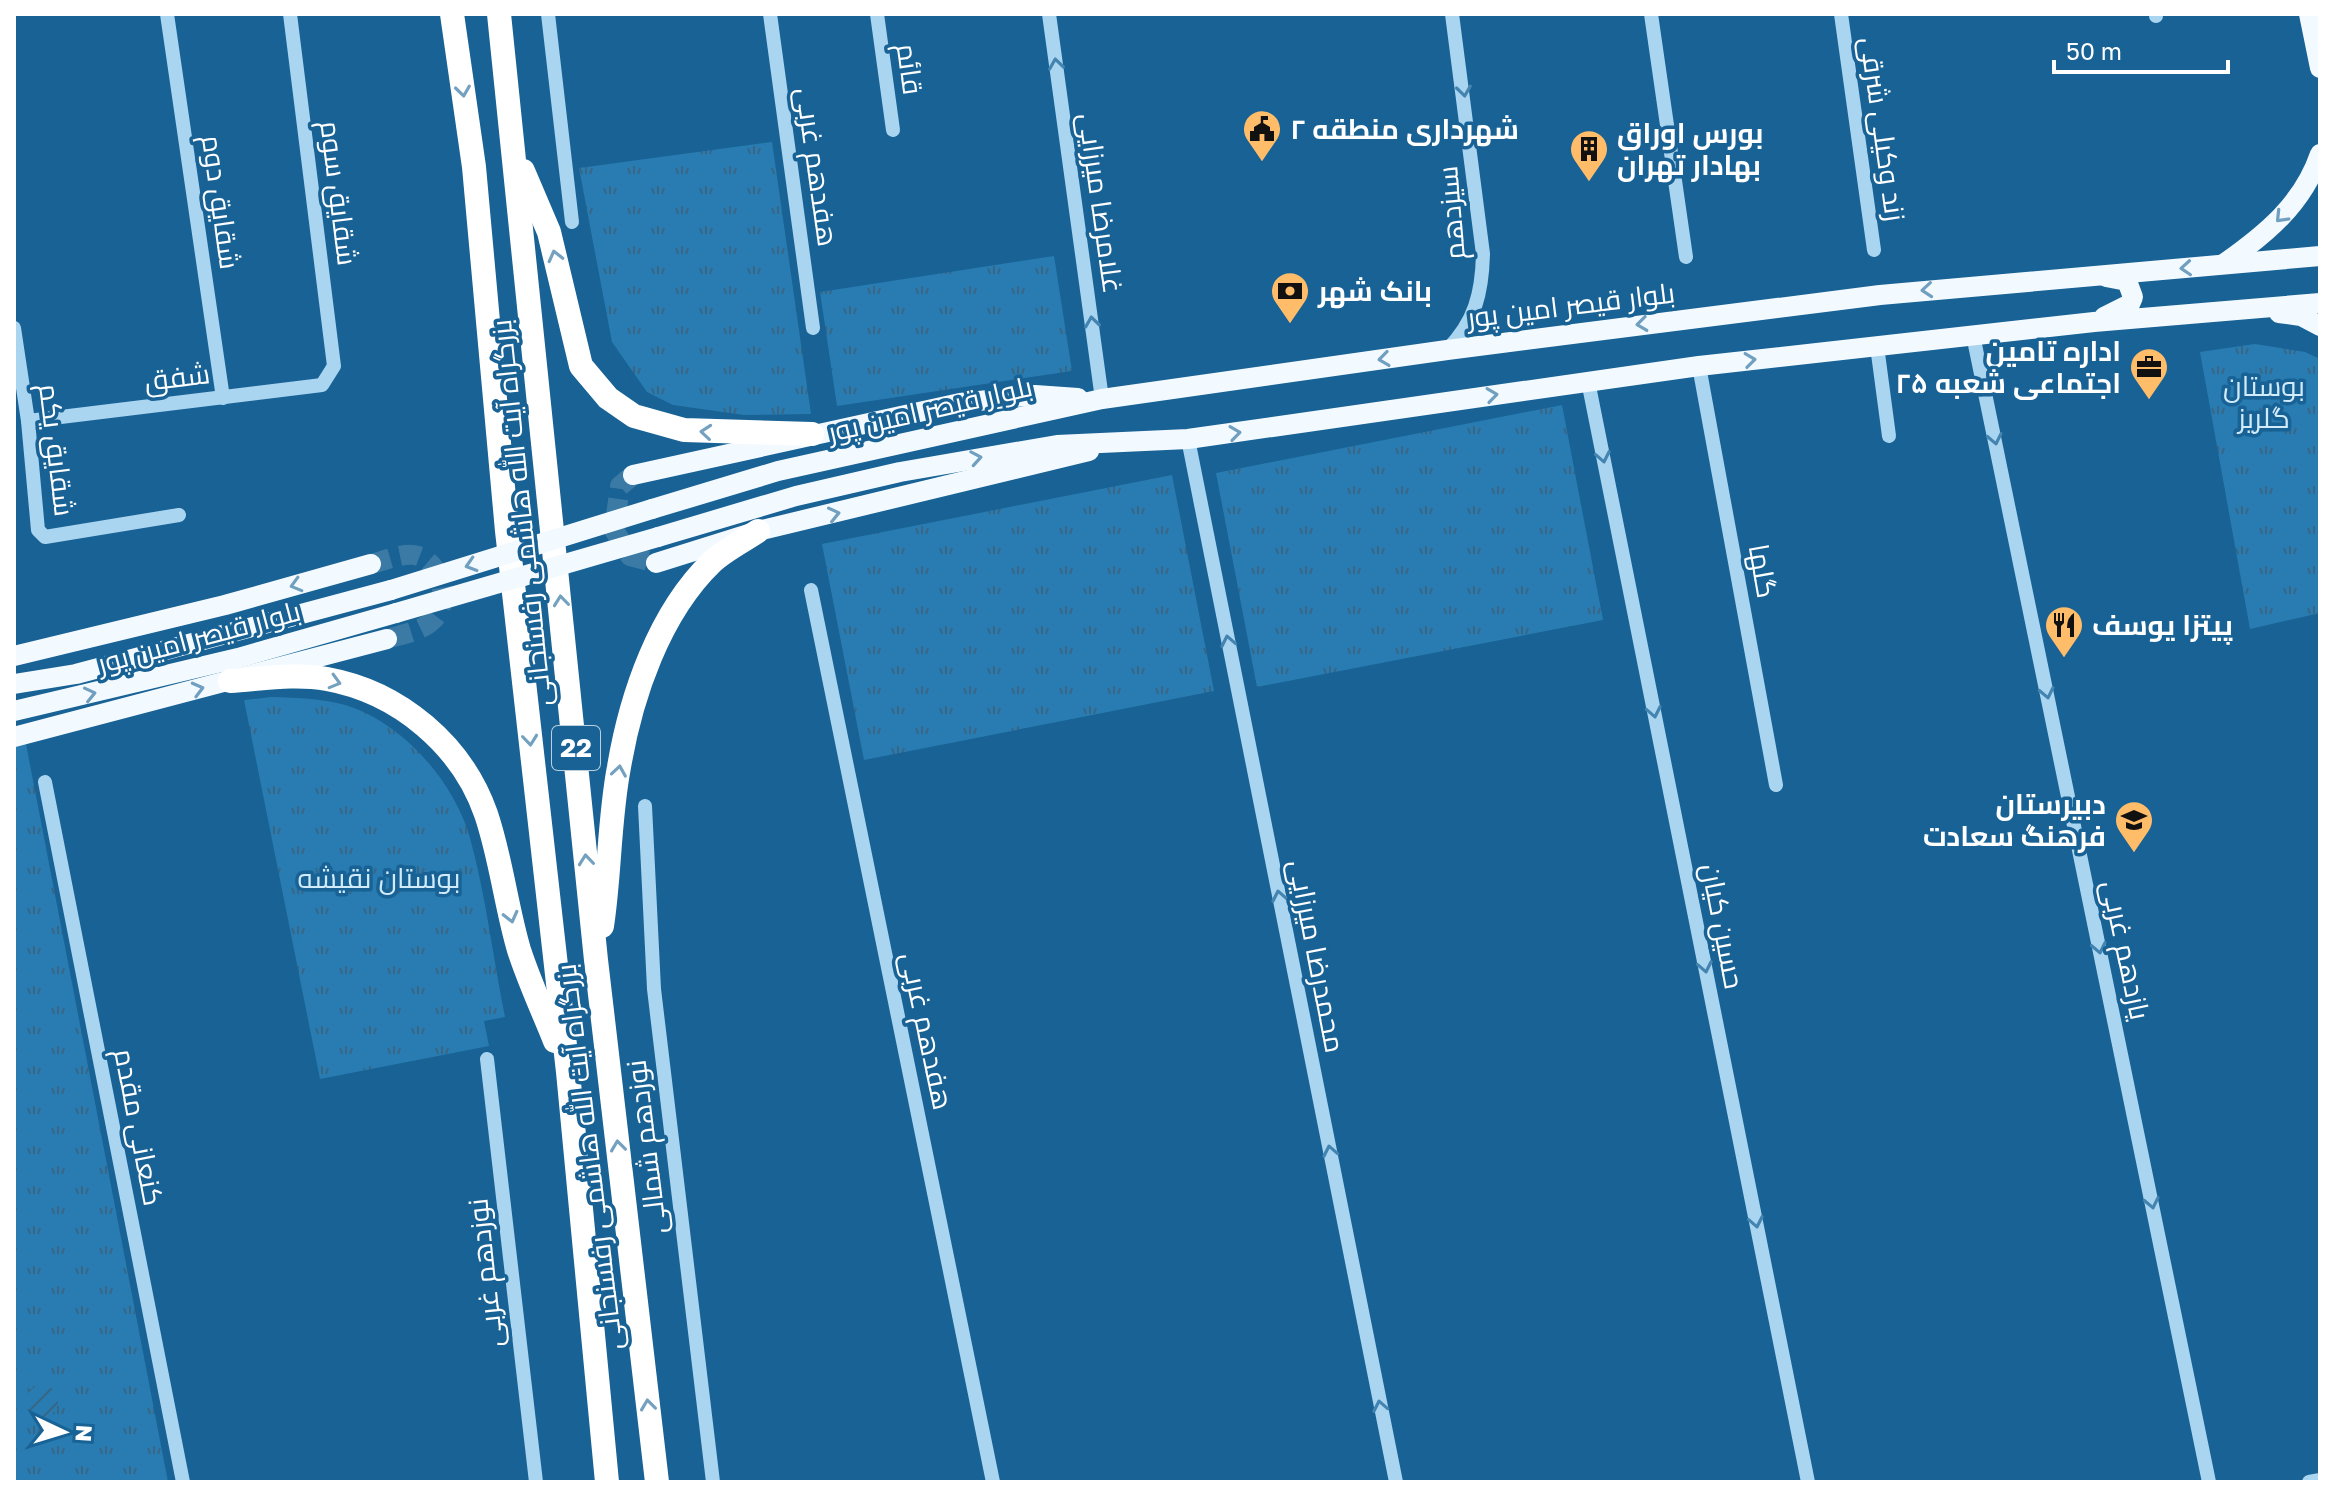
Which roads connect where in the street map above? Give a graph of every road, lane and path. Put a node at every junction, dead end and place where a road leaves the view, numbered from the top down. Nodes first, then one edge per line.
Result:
1 (167, 14) edge
2 (290, 14) edge
3 (452, 14) edge
4 (499, 14) edge
5 (548, 14) edge
6 (770, 14) edge
7 (877, 14) edge
8 (1049, 14) edge
9 (1452, 14) edge
10 (1651, 14) edge
11 (1841, 14) edge
12 (2312, 14) edge
13 (2320, 22) edge
14 (2320, 68) edge
15 (893, 130) dead end
16 (512, 144) junction
17 (2320, 154) edge
18 (572, 222) dead end
19 (1874, 250) dead end
20 (2320, 256) edge
21 (1686, 257) dead end
22 (2223, 265) junction
23 (2092, 274) junction
24 (2320, 303) edge
25 (2244, 308) junction
26 (2094, 322) junction
27 (2320, 326) edge
28 (14, 328) edge
29 (813, 328) dead end
30 (1973, 335) junction
31 (1877, 346) junction
32 (1447, 350) junction
33 (1699, 366) junction
34 (330, 378) joint
35 (1588, 381) junction
36 (223, 398) junction
37 (1102, 399) junction
38 (28, 421) junction
39 (812, 434) junction
40 (1889, 436) dead end
41 (1188, 439) junction
42 (1119, 443) junction
43 (633, 475) dead end
44 (179, 515) dead end
45 (758, 531) junction
46 (656, 563) dead end
47 (371, 564) tunnel mouth
48 (811, 590) dead end
49 (387, 639) tunnel mouth
50 (14, 656) edge
51 (230, 681) junction
52 (14, 684) edge
53 (14, 711) edge
54 (14, 737) edge
55 (45, 782) dead end
56 (1776, 785) dead end
57 (645, 806) dead end
58 (596, 960) junction
59 (487, 1059) dead end
60 (568, 1072) junction
61 (2320, 1480) edge
62 (183, 1482) edge
63 (536, 1482) edge
64 (607, 1482) edge
65 (657, 1482) edge
66 (713, 1482) edge
67 (993, 1482) edge
68 (1396, 1482) edge
69 (1808, 1482) edge
70 (2209, 1482) edge
71 (2309, 1482) edge

1 - 36 street, شقایق دوم
2 - 34 street, شقایق سوم
3 -> 60 highway, بزرگراه آیت الله هاشمی رفسنجانی / 22
4 - 16 highway, بزرگراه آیت الله هاشمی رفسنجانی / 22
5 - 18 street
6 - 29 street, هفدهم غربی
7 - 15 street, قائم
37 -> 8 street, غلامرضا میرزایی
9 -> 32 street, سیزدهم
10 - 21 street
11 - 19 street, زند وکیلی شرقی
12 - 13 main road
12 - 14 main road
39 -> 16 highway
58 -> 16 highway, بزرگراه آیت الله هاشمی رفسنجانی / 22
17 -> 22 main road
20 - 22 main road, بلوار قیصر امین پور
22 -> 23 main road, بلوار قیصر امین پور
23 - 26 main road
23 -> 32 main road, بلوار قیصر امین پور
24 - 25 main road, بلوار قیصر امین پور
25 - 26 main road, بلوار قیصر امین پور
25 - 27 main road
26 - 30 main road, بلوار قیصر امین پور
28 - 38 street, شقایق یکم
30 - 31 main road, بلوار قیصر امین پور
30 -> 70 street, یازدهم غربی
33 -> 31 main road, بلوار قیصر امین پور
31 - 40 street
32 -> 37 main road, بلوار قیصر امین پور
33 - 35 main road, بلوار قیصر امین پور
33 - 56 street, گلها
34 - 36 street, شفق
41 -> 35 main road, بلوار قیصر امین پور
35 -> 69 street, حسین کیان
36 - 38 street, شفق
37 - 39 main road
37 -> 52 main road, بلوار قیصر امین پور, bridge
38 - 44 street, شقایق یکم
39 - 43 main road
41 - 42 main road, بلوار قیصر امین پور
68 -> 41 street, محمدرضا میرزایی
45 -> 42 main road
53 -> 42 main road, بلوار قیصر امین پور, bridge
45 - 46 main road
58 -> 45 highway
47 -> 50 main road
48 - 67 street, هفدهم غربی
49 - 51 main road
54 -> 51 main road
51 -> 60 highway
55 - 62 street, کنعانی مقدم
57 - 66 street, نوزدهم شمالی
65 -> 58 highway, بزرگراه آیت الله هاشمی رفسنجانی / 22
59 - 63 street, نوزدهم غربی
60 - 64 highway, بزرگراه آیت الله هاشمی رفسنجانی / 22
61 - 71 street

